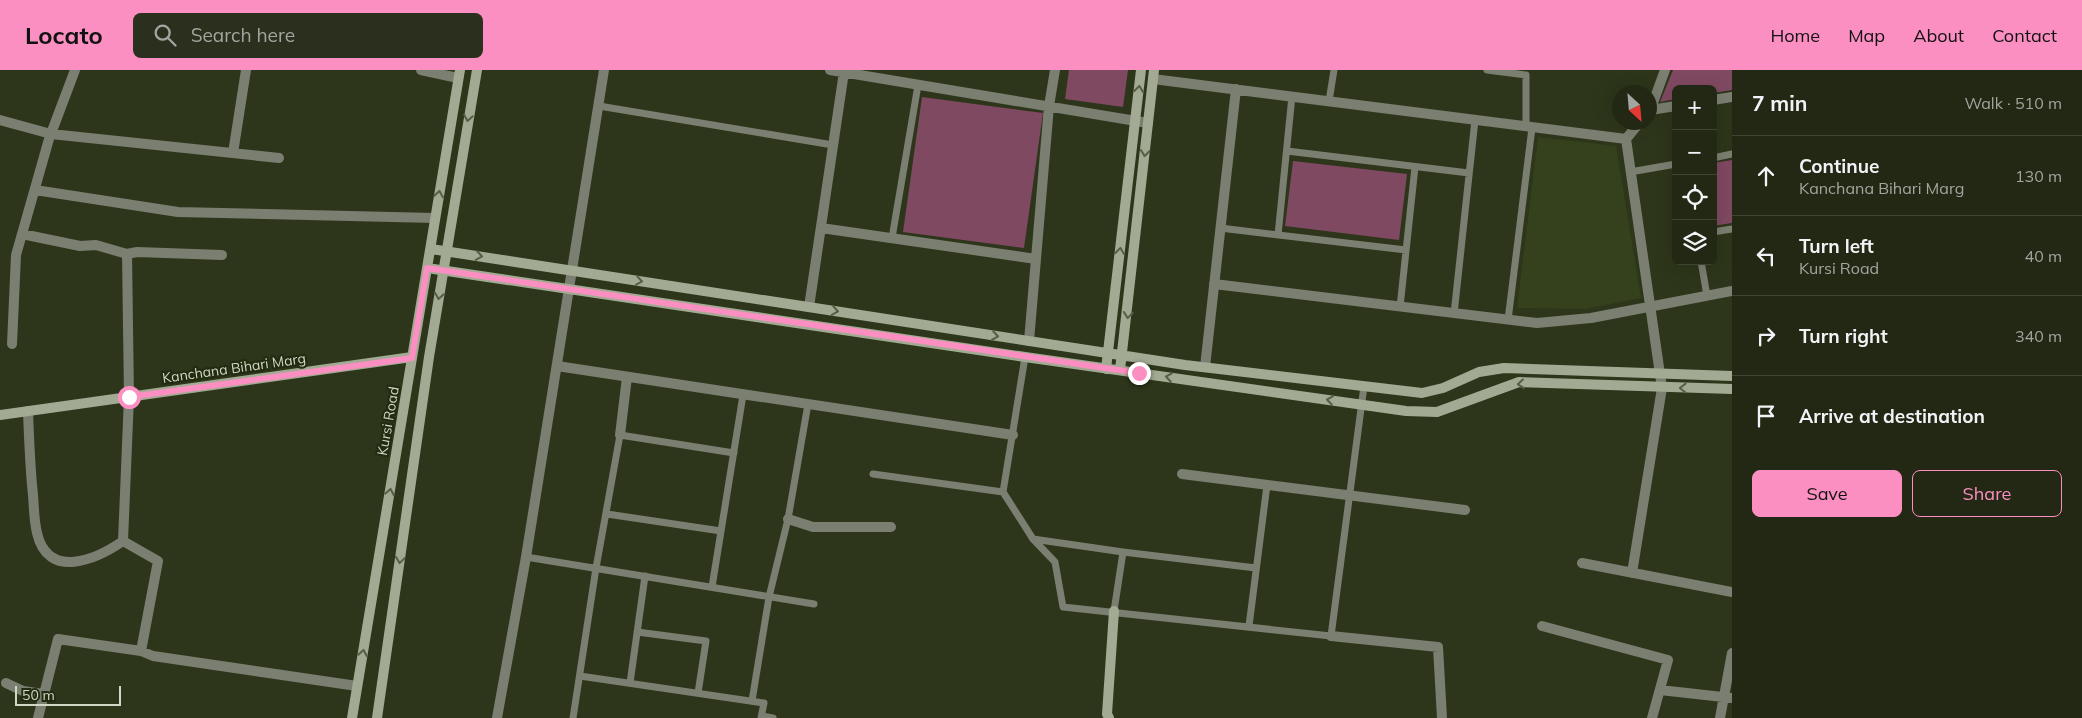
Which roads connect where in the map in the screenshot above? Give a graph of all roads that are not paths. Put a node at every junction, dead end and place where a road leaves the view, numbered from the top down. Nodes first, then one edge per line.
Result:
1 (75, 70) edge
2 (246, 70) edge
3 (421, 70) edge
4 (477, 70) edge
5 (604, 70) edge
6 (830, 70) edge
7 (1055, 70) edge
8 (1141, 70) edge
9 (1334, 70) edge
10 (1487, 70) edge
11 (1665, 70) edge
12 (844, 72) junction
13 (459, 74) edge
14 (1153, 74) edge
15 (918, 84) junction
16 (1236, 89) junction
17 (1657, 92) edge
18 (1292, 96) junction
19 (1732, 97) edge
20 (1717, 99) edge
21 (1329, 101) junction
22 (599, 106) junction
23 (1049, 106) junction
24 (1672, 107) edge
25 (1657, 110) edge
26 (0, 120) edge
27 (1135, 120) junction
28 (1475, 120) junction
29 (1148, 123) junction
30 (1529, 127) junction
31 (1634, 130) edge
32 (51, 134) junction
33 (1626, 140) junction
34 (833, 145) junction
35 (1287, 151) junction
36 (233, 153) junction
37 (1732, 154) edge
38 (1717, 157) edge
39 (279, 158) dead end
40 (1672, 165) edge
41 (1415, 167) junction
42 (1630, 172) junction
43 (1469, 173) junction
44 (34, 190) junction
45 (435, 218) junction
46 (821, 228) junction
47 (1220, 228) junction
48 (1732, 229) edge
49 (1717, 231) edge
50 (22, 234) junction
51 (1278, 235) junction
52 (892, 238) junction
53 (431, 249) junction
54 (1406, 250) junction
55 (446, 251) junction
56 (127, 254) junction
57 (222, 254) dead end
58 (1036, 259) junction
59 (1702, 265) edge
60 (427, 268) junction
61 (443, 270) junction
62 (572, 271) junction
63 (1214, 284) junction
64 (569, 289) junction
65 (1732, 291) edge
66 (1707, 296) junction
67 (1650, 306) junction
68 (1400, 307) junction
69 (809, 308) junction
70 (1454, 314) junction
71 (1508, 320) junction
72 (1029, 341) junction
73 (12, 344) dead end
74 (1108, 353) junction
75 (1123, 355) junction
76 (1025, 357) junction
77 (412, 358) junction
78 (557, 366) junction
79 (1205, 367) junction
80 (1106, 368) junction
81 (1120, 370) junction
82 (1660, 374) junction
83 (1732, 376) edge
84 (627, 377) junction
85 (1364, 386) junction
86 (1662, 388) junction
87 (1732, 390) edge
88 (743, 395) junction
89 (129, 397) junction
90 (808, 404) junction
91 (1362, 405) junction
92 (28, 411) junction
93 (0, 415) edge
94 (620, 435) junction
95 (1013, 435) junction
96 (734, 453) junction
97 (873, 474) dead end
98 (1182, 474) dead end
99 (1266, 485) junction
100 (1003, 492) junction
101 (1350, 496) junction
102 (1465, 510) dead end
103 (607, 514) junction
104 (788, 520) junction
105 (891, 527) dead end
106 (721, 531) junction
107 (1033, 539) junction
108 (123, 541) junction
109 (1122, 552) junction
110 (526, 557) junction
111 (1582, 563) dead end
112 (596, 568) junction
113 (1256, 568) junction
114 (1632, 573) junction
115 (645, 576) junction
116 (712, 587) junction
117 (1732, 592) edge
118 (769, 597) junction
119 (814, 604) dead end
120 (1114, 611) junction
121 (1249, 626) junction
122 (1542, 626) dead end
123 (638, 632) junction
124 (1331, 636) junction
125 (141, 651) junction
126 (1732, 653) edge
127 (580, 676) junction
128 (6, 683) dead end
129 (630, 683) junction
130 (357, 686) junction
131 (1660, 690) junction
132 (698, 693) junction
133 (43, 694) junction
134 (1728, 698) edge
135 (752, 701) junction
136 (762, 717) edge
137 (1106, 717) edge
138 (38, 718) edge
139 (352, 718) edge
140 (377, 718) edge
141 (497, 718) edge
142 (573, 718) edge
143 (773, 718) edge
144 (1442, 718) edge
145 (1652, 718) edge
146 (1720, 718) edge

1 - 32 street
2 - 36 street
3 - 13 street
4 -> 55 street
5 - 22 street
6 - 12 street
7 - 23 street
27 -> 8 street
9 - 21 lane
10 - 30 lane
11 - 17 street
12 - 15 street
12 - 34 street
45 -> 13 street, Kursi Road
14 - 16 street
14 - 29 street
15 - 23 street
15 - 52 lane
16 - 18 street
16 - 47 street
18 - 21 street
18 - 35 lane
19 - 20 street
21 - 28 street
22 - 34 lane
22 - 62 street
23 - 27 street
23 - 58 street
24 - 25 street
26 - 32 street
27 - 29 street
74 -> 27 street
28 - 30 street
28 - 43 lane
29 -> 75 street
30 - 33 street
30 - 71 lane
31 - 33 street
32 - 36 street
32 - 44 street
33 - 42 street
34 - 46 street
35 - 41 lane
35 - 51 lane
36 - 39 street
37 - 38 lane
40 - 42 lane
41 - 43 lane
41 - 54 lane
42 - 67 street
43 - 70 lane
44 - 45 street
44 - 50 street
45 - 53 street, Kursi Road
46 - 52 street
46 - 69 street
47 - 51 lane
47 - 63 street
48 - 49 lane
50 - 56 street
50 - 73 street
51 - 54 lane
52 - 58 street
53 - 55 street
53 - 60 street, Kursi Road
54 - 68 lane
55 - 61 street
55 -> 62 street
56 - 57 street
56 - 89 street
58 - 72 street
59 - 66 lane
60 - 61 street
60 - 77 street, Kursi Road
61 - 64 street
61 -> 140 street
62 - 64 street
62 -> 69 street
63 - 68 street
63 - 79 street
64 - 76 street
64 - 78 street
65 - 66 street
66 - 67 street
67 - 71 street
67 - 82 street
68 - 70 street
69 -> 72 street
70 - 71 street
72 - 74 street
74 - 75 street
74 - 80 street
75 - 79 street
75 - 81 street
76 - 80 street
76 - 95 lane
77 - 89 street, Kanchana Bihari Marg
130 -> 77 street, Kursi Road
78 - 84 street
78 - 110 street
79 - 85 street
80 - 81 street
91 -> 81 street
82 - 83 street
82 - 85 street
82 - 86 street
84 - 88 street
84 - 94 street
85 - 91 lane
87 -> 86 street
86 -> 91 street
86 - 114 street
88 - 90 street
88 - 96 lane
89 - 92 street, Kanchana Bihari Marg
89 - 108 street
90 - 95 street
90 - 104 lane
91 - 101 lane
92 - 93 street, Kanchana Bihari Marg
92 - 108 street
94 - 96 lane
94 - 103 lane
95 - 100 lane
96 - 106 lane
97 - 100 lane
98 - 99 street
99 - 101 street
99 - 113 lane
100 - 107 lane
101 - 102 street
101 - 124 lane
103 - 106 lane
103 - 112 lane
104 - 105 street
104 - 118 lane
106 - 116 lane
107 - 109 lane
107 - 120 lane
108 - 125 street
109 - 113 lane
109 - 120 lane
110 - 112 lane
110 - 141 street
111 - 114 street
112 - 115 lane
112 - 127 lane
113 - 121 lane
114 - 117 street
115 - 116 lane
115 - 123 lane
116 - 118 lane
118 - 119 lane
118 - 135 lane
120 - 121 lane
120 - 137 street
121 - 124 lane
122 - 131 street
123 - 129 lane
123 - 132 lane
124 - 144 street
125 - 130 street
125 - 133 street
126 - 134 street
127 - 129 lane
127 - 142 lane
128 - 133 street
129 - 132 lane
130 - 139 street, Kursi Road
131 - 134 street
131 - 145 street
132 - 135 lane
133 - 138 street
134 - 146 street
135 - 136 lane
136 - 143 lane

